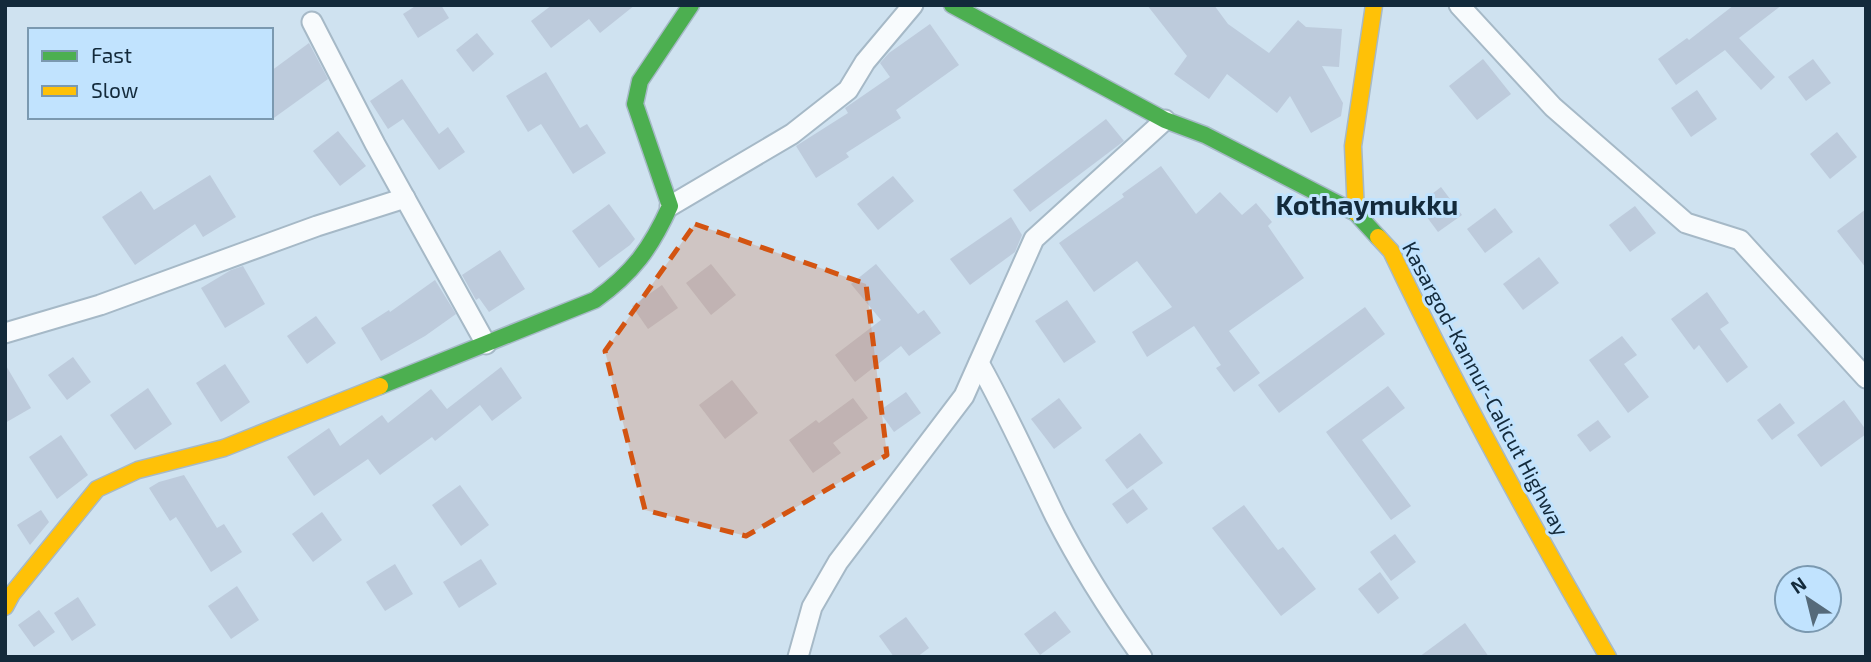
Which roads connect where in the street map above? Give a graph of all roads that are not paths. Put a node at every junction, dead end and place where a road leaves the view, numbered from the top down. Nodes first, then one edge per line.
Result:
1 (691, 5) edge
2 (913, 5) edge
3 (952, 5) edge
4 (1374, 5) edge
5 (1459, 5) edge
6 (312, 22) dead end
7 (1165, 120) junction
8 (405, 198) junction
9 (670, 206) junction
10 (1356, 213) junction
11 (5, 333) edge
12 (486, 344) junction
13 (979, 363) junction
14 (1866, 379) edge
15 (5, 607) edge
16 (798, 657) edge
17 (1142, 657) edge
18 (1608, 657) edge

1 - 9 main road
2 - 9 street
3 - 7 main road, Kasargod-Kannur-Calicut Highway
4 - 10 main road
5 - 14 street
6 - 8 street
7 - 10 main road, Kasargod-Kannur-Calicut Highway
7 - 13 street
8 - 11 street
8 - 12 street
9 - 12 main road
10 - 18 main road, Kasargod-Kannur-Calicut Highway
12 - 15 main road
13 - 16 street
13 - 17 street

